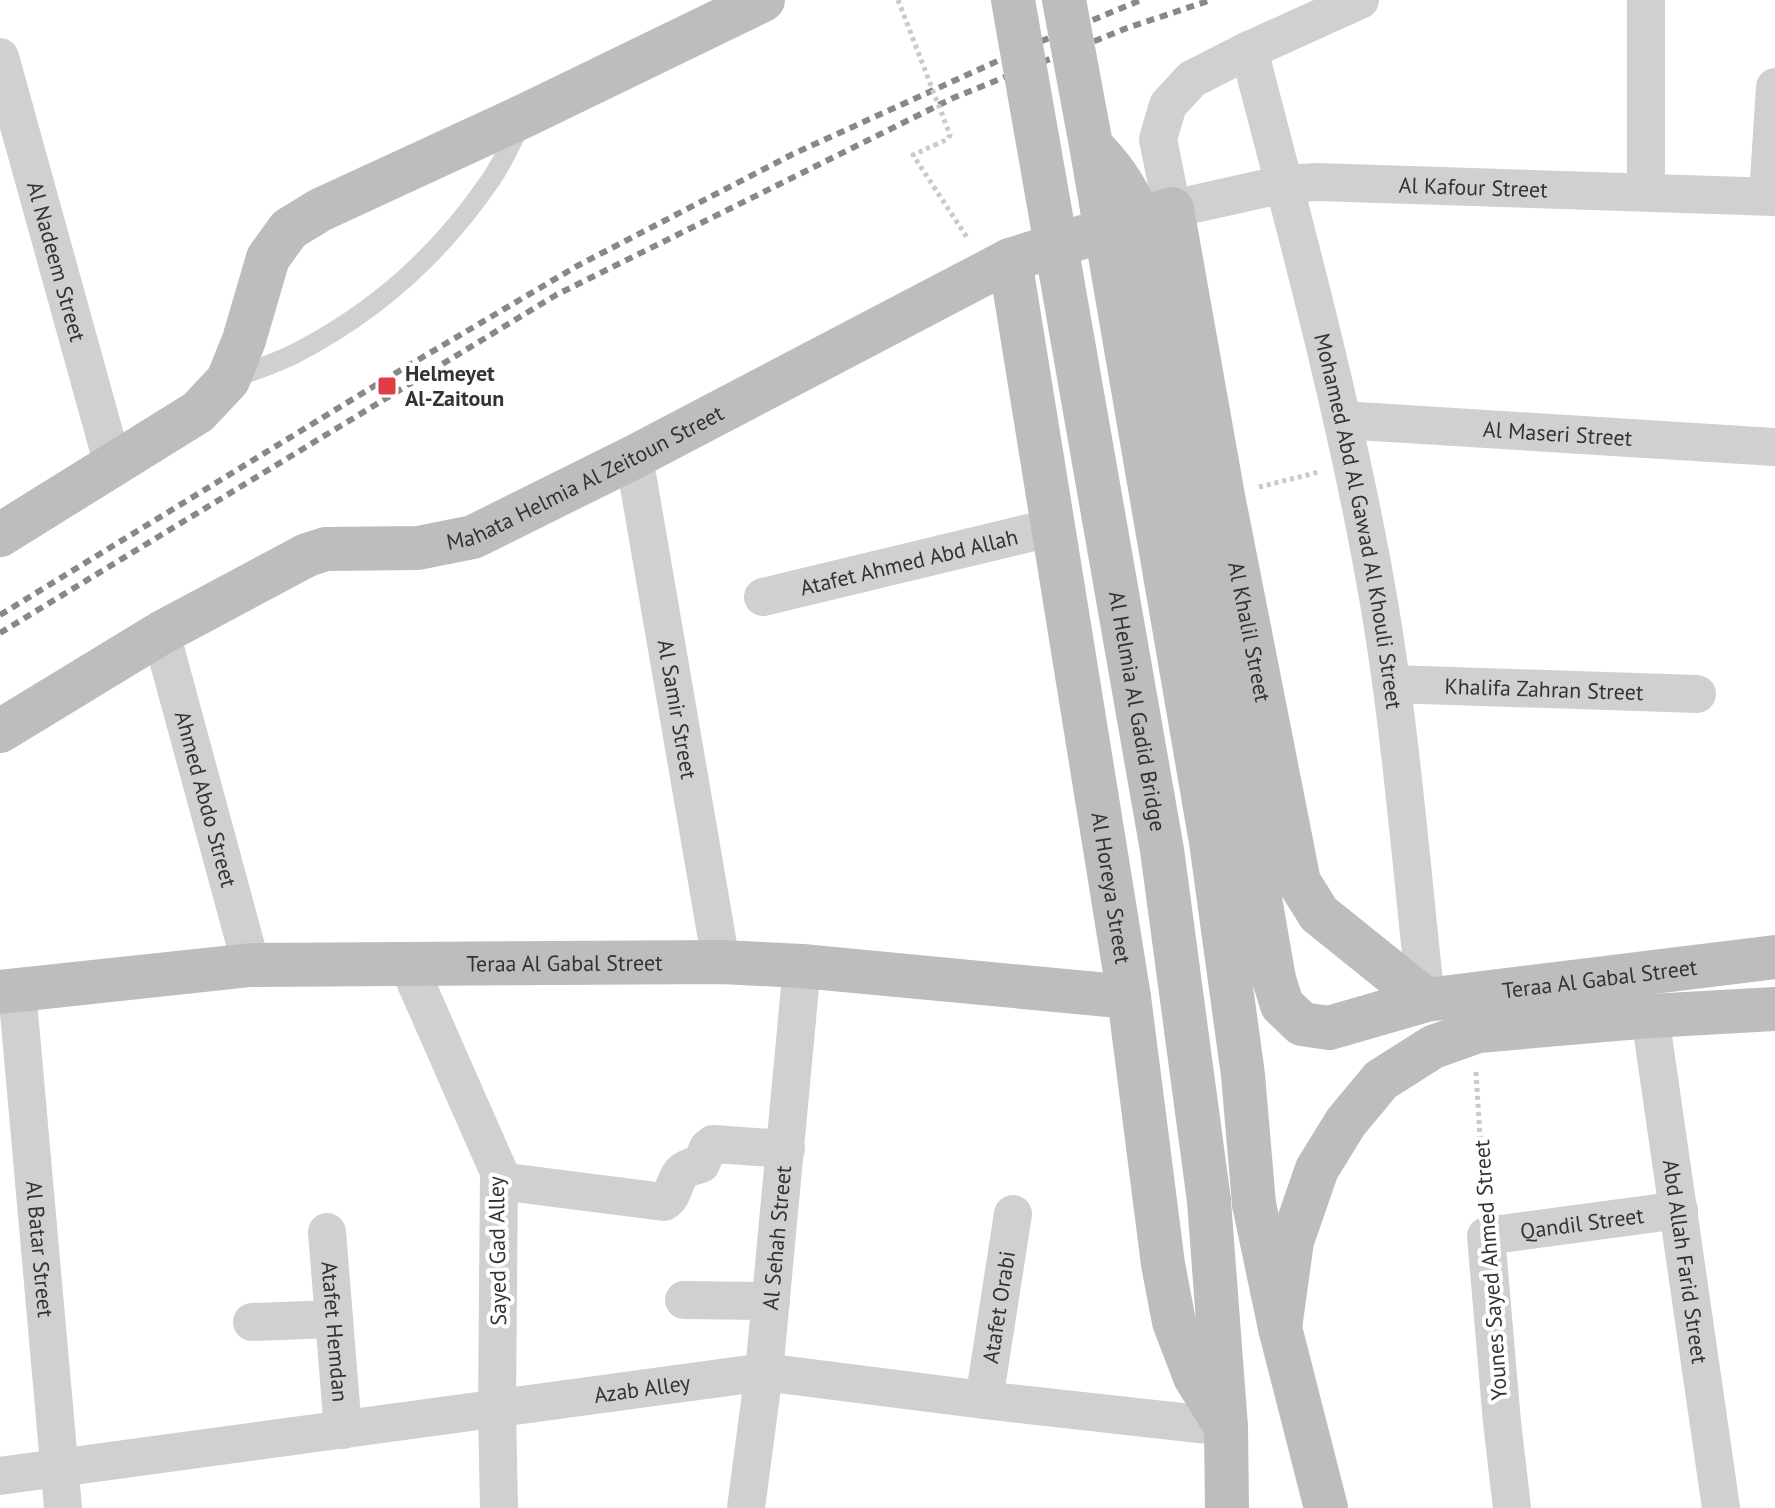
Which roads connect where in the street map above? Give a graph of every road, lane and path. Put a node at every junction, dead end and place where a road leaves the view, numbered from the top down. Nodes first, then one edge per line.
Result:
1 (763, 0) edge
2 (898, 0) edge
3 (1013, 0) edge
4 (1064, 0) edge
5 (1360, 0) edge
6 (1646, 0) edge
7 (1249, 50) junction
8 (0, 57) edge
9 (1775, 87) edge
10 (526, 115) junction
11 (1091, 145) junction
12 (1284, 184) junction
13 (1646, 192) junction
14 (1772, 196) edge
15 (1172, 209) junction
16 (953, 215) dead end
17 (1010, 260) junction
18 (228, 380) junction
19 (1342, 420) junction
20 (1775, 447) edge
21 (634, 457) junction
22 (1351, 464) junction
23 (113, 465) junction
24 (1223, 496) junction
25 (1054, 527) junction
26 (0, 535) edge
27 (763, 597) dead end
28 (161, 633) junction
29 (1392, 684) junction
30 (1697, 694) dead end
31 (0, 731) edge
32 (1775, 957) edge
33 (721, 962) junction
34 (251, 965) junction
35 (408, 965) junction
36 (802, 966) junction
37 (8, 991) edge
38 (1129, 997) junction
39 (1426, 1000) junction
40 (1775, 1009) edge
41 (1650, 1016) junction
42 (1478, 1031) junction
43 (786, 1149) junction
44 (499, 1181) junction
45 (1679, 1210) junction
46 (1013, 1214) dead end
47 (327, 1232) dead end
48 (1486, 1236) junction
49 (684, 1300) dead end
50 (771, 1301) junction
51 (334, 1319) junction
52 (252, 1322) dead end
53 (1280, 1328) junction
54 (764, 1372) junction
55 (984, 1400) junction
56 (497, 1409) junction
57 (1226, 1427) junction
58 (343, 1430) junction
59 (59, 1469) junction
60 (0, 1476) edge
61 (63, 1508) edge
62 (499, 1508) edge
63 (746, 1508) edge
64 (1227, 1508) edge
65 (1326, 1508) edge
66 (1512, 1508) edge
67 (1721, 1508) edge

1 - 10 street
2 - 16 path, bridge
3 - 57 street, Al Helmia Al Gadid Bridge, bridge
4 - 11 street, bridge
5 - 7 street
6 - 13 street
7 - 12 street, Mohamed Abd Al Gawad Al Khouli Street
7 - 15 street
8 - 23 street, Al Nadeem Street
9 - 14 street
10 - 18 lane
10 - 18 street
11 - 39 street, Teraa Al Gabal Street, bridge
11 - 53 street, bridge
12 - 13 street, Al Kafour Street
12 - 15 street, Al Kafour Street
12 - 19 street, Mohamed Abd Al Gawad Al Khouli Street
13 - 14 street, Al Kafour Street
15 - 17 street, Mahata Helmia Al Zeitoun Street
15 - 24 street, Al Khalil Street
17 - 21 street, Mahata Helmia Al Zeitoun Street
17 - 25 street, Al Horeya Street
18 - 23 street
19 - 20 street, Al Maseri Street
19 - 22 street, Mohamed Abd Al Gawad Al Khouli Street
21 - 28 street, Mahata Helmia Al Zeitoun Street
21 - 33 street, Al Samir Street
22 - 24 path
22 - 29 street, Mohamed Abd Al Gawad Al Khouli Street
23 - 26 street
24 - 39 street, Al Khalil Street
25 - 27 street, Atafet Ahmed Abd Allah
25 - 38 street, Al Horeya Street
28 - 31 street, Mahata Helmia Al Zeitoun Street
28 - 34 street, Ahmed Abdo Street
29 - 30 street, Khalifa Zahran Street
29 - 39 street, Mohamed Abd Al Gawad Al Khouli Street
32 - 39 street, Teraa Al Gabal Street
33 - 35 street, Teraa Al Gabal Street
33 - 36 street, Teraa Al Gabal Street
34 - 35 street, Teraa Al Gabal Street
34 - 37 street, Teraa Al Gabal Street
35 - 44 street, Sayed Gad Alley
36 - 38 street, Teraa Al Gabal Street
36 - 43 street, Al Sehah Street
37 - 59 street, Al Batar Street
38 - 57 street, Al Horeya Street
40 - 41 street, Teraa Al Gabal Street
41 - 42 street, Teraa Al Gabal Street
41 - 45 street, Abd Allah Farid Street
42 - 48 path, Younes Sayed Ahmed Street
42 - 53 street, Teraa Al Gabal Street
43 - 44 street
43 - 50 street, Al Sehah Street
44 - 56 street, Sayed Gad Alley
45 - 48 street, Qandil Street
45 - 67 street, Abd Allah Farid Street
46 - 55 street, Atafet Orabi
47 - 51 street, Atafet Hemdan
48 - 66 street, Younes Sayed Ahmed Street
49 - 50 street
50 - 54 street, Al Sehah Street
51 - 52 street
51 - 58 street, Atafet Hemdan
53 - 65 street
54 - 55 street, Azab Alley
54 - 56 street, Azab Alley
54 - 63 street, Al Sehah Street
55 - 57 street, Azab Alley
56 - 58 street, Azab Alley
56 - 62 street, Sayed Gad Alley
57 - 64 street
58 - 59 street, Azab Alley
59 - 60 street, Azab Alley
59 - 61 street, Al Batar Street

